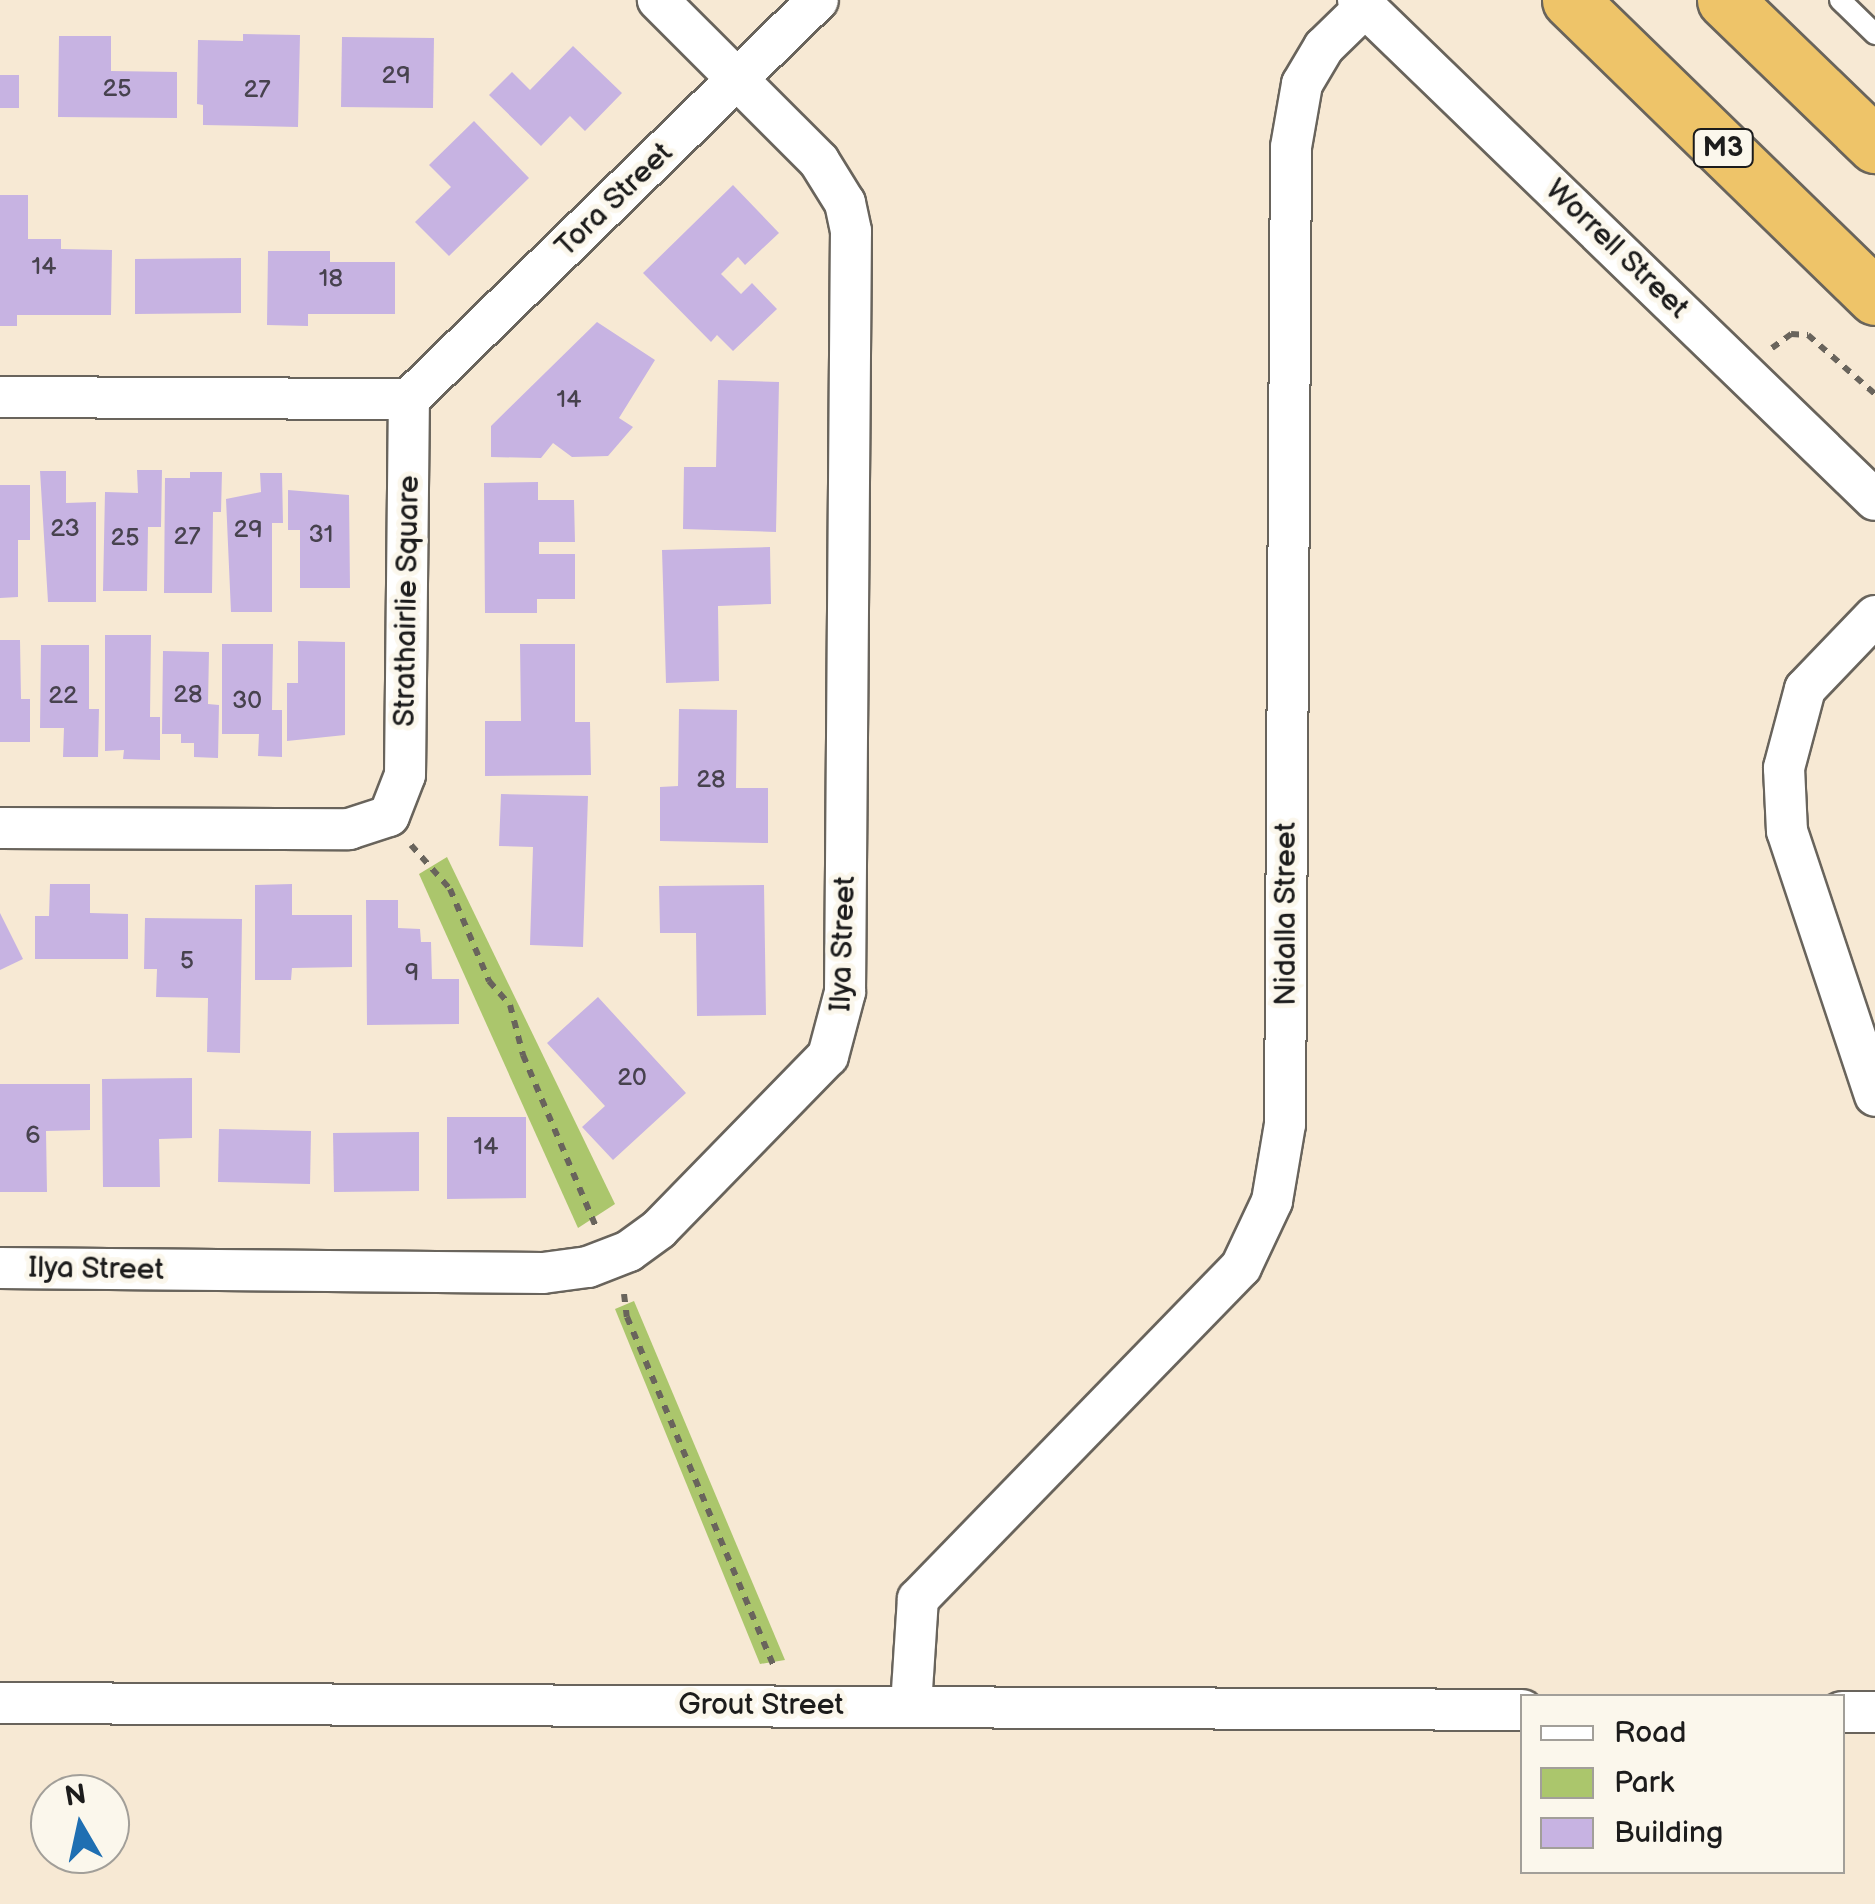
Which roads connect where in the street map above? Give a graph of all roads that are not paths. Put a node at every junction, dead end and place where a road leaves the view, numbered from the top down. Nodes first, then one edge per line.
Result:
1 (658, 0) edge
2 (818, 0) edge
3 (1570, 0) edge
4 (1725, 0) edge
5 (1840, 0) edge
6 (1361, 4) edge
7 (1875, 34) edge
8 (738, 80) junction
9 (1875, 145) edge
10 (1875, 297) edge
11 (0, 397) edge
12 (409, 399) junction
13 (1875, 500) edge
14 (1875, 616) edge
15 (0, 828) edge
16 (1875, 1096) edge
17 (0, 1268) edge
18 (0, 1703) edge
19 (911, 1706) junction
20 (1520, 1710) edge
21 (1845, 1712) edge
22 (1875, 1712) edge

1 - 8 street, Ilya Street
2 - 8 street, Tora Street
3 - 10 highway, M3
4 - 9 highway
5 - 7 lane
6 - 13 street, Worrell Street
6 - 19 street, Nidalla Street
8 - 12 street, Tora Street
8 - 17 street, Ilya Street
11 - 12 street
12 - 15 street, Strathairlie Square
14 - 16 street
18 - 19 street, Grout Street
19 - 20 street, Grout Street
21 - 22 street

